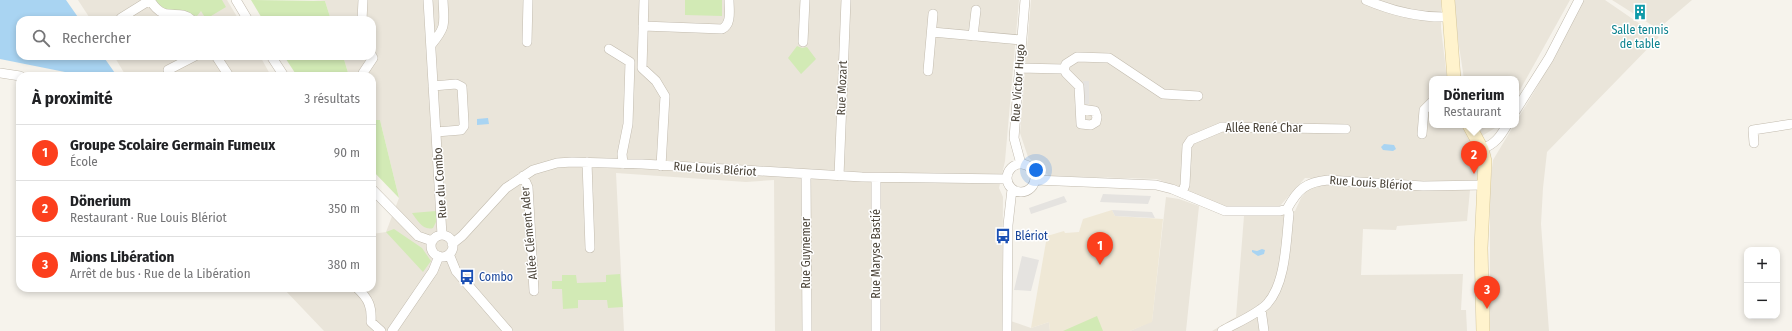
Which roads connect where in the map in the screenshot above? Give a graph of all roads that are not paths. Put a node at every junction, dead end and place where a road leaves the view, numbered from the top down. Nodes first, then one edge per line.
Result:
1 (150, 0) edge
2 (236, 0) edge
3 (363, 0) edge
4 (428, 0) edge
5 (443, 0) edge
6 (528, 0) edge
7 (644, 0) edge
8 (729, 0) edge
9 (805, 0) edge
10 (846, 0) edge
11 (1025, 0) edge
12 (1366, 0) edge
13 (1448, 0) edge
14 (1578, 0) edge
15 (976, 10) dead end
16 (933, 14) dead end
17 (124, 16) edge
18 (183, 16) edge
19 (246, 16) edge
20 (362, 16) edge
21 (1449, 17) junction
22 (644, 26) junction
23 (932, 32) junction
24 (973, 36) junction
25 (1022, 40) junction
26 (527, 42) dead end
27 (803, 42) dead end
28 (431, 46) junction
29 (609, 49) dead end
30 (187, 60) edge
31 (219, 60) edge
32 (274, 60) edge
33 (372, 60) edge
34 (1019, 68) junction
35 (1064, 69) junction
36 (168, 70) dead end
37 (928, 71) dead end
38 (226, 72) edge
39 (282, 72) edge
40 (364, 72) edge
41 (0, 73) edge
42 (16, 75) edge
43 (1454, 76) edge
44 (433, 86) junction
45 (1198, 96) dead end
46 (1429, 105) edge
47 (1519, 105) edge
48 (1081, 109) dead end
49 (1792, 124) edge
50 (1471, 128) edge
51 (1505, 128) edge
52 (1346, 129) dead end
53 (436, 132) junction
54 (1422, 134) dead end
55 (1754, 143) dead end
56 (1482, 149) junction
57 (587, 162) junction
58 (622, 164) junction
59 (1021, 164) junction
60 (661, 166) junction
61 (806, 174) junction
62 (522, 176) junction
63 (839, 176) junction
64 (876, 178) junction
65 (1007, 179) junction
66 (1035, 180) junction
67 (1485, 185) junction
68 (1012, 189) junction
69 (1022, 192) junction
70 (376, 193) edge
71 (1182, 193) junction
72 (1010, 207) junction
73 (1287, 209) junction
74 (442, 235) junction
75 (432, 241) junction
76 (452, 244) junction
77 (590, 248) dead end
78 (444, 255) junction
79 (534, 291) dead end
80 (362, 292) edge
81 (1261, 309) junction
82 (381, 331) edge
83 (392, 331) edge
84 (508, 331) edge
85 (807, 331) edge
86 (876, 331) edge
87 (1007, 331) edge
88 (1222, 331) edge
89 (1264, 331) edge
90 (1483, 331) edge

1 - 17 street
1 - 18 street
2 - 19 street
3 - 20 street
4 - 28 street, Rue du Combo
5 - 28 street
6 - 26 street
7 - 22 street
8 - 22 street
9 - 27 street
10 - 63 street, Rue Mozart
11 - 25 street, Rue Victor Hugo
12 - 21 street
13 - 21 main road
14 - 47 street
15 - 24 street
16 - 23 street
21 - 43 main road
22 - 60 street
23 - 24 street
23 - 37 street
24 - 25 street
25 - 34 street, Rue Victor Hugo
28 - 44 street, Rue du Combo
29 - 58 street
30 - 36 street
31 - 38 street
32 - 39 street
33 - 40 street
34 - 35 street
34 - 59 street, Rue Victor Hugo
35 - 45 street
35 - 48 street
41 - 42 street
44 - 53 street, Rue du Combo
44 - 53 street, Rue du Combo
46 - 54 street
49 - 55 street
50 - 56 main road
51 - 56 street
52 - 71 street, Allée René Char
53 - 74 street, Rue du Combo
56 - 67 main road
57 - 58 street, Rue Louis Blériot
57 - 62 street, Rue Louis Blériot
57 - 77 street
58 - 60 street, Rue Louis Blériot
59 - 65 street
59 - 66 street
60 - 61 street, Rue Louis Blériot
61 - 63 street, Rue Louis Blériot
61 - 85 street, Rue Guynemer
62 - 76 street, Rue Louis Blériot
62 - 79 street, Allée Clément Ader
63 - 64 street, Rue Louis Blériot
64 - 65 street, Rue Louis Blériot
64 - 86 street, Rue Maryse Bastié
65 - 68 street
66 - 69 street
66 - 71 street
67 - 73 street, Rue Louis Blériot
67 - 90 main road
68 - 69 street
68 - 72 street
69 - 72 street
70 - 75 street
71 - 73 street
72 - 87 street
73 - 81 street
74 - 75 street
74 - 76 street
75 - 78 street
76 - 78 street
78 - 83 street
78 - 84 street
80 - 82 street
81 - 88 street
81 - 89 street

